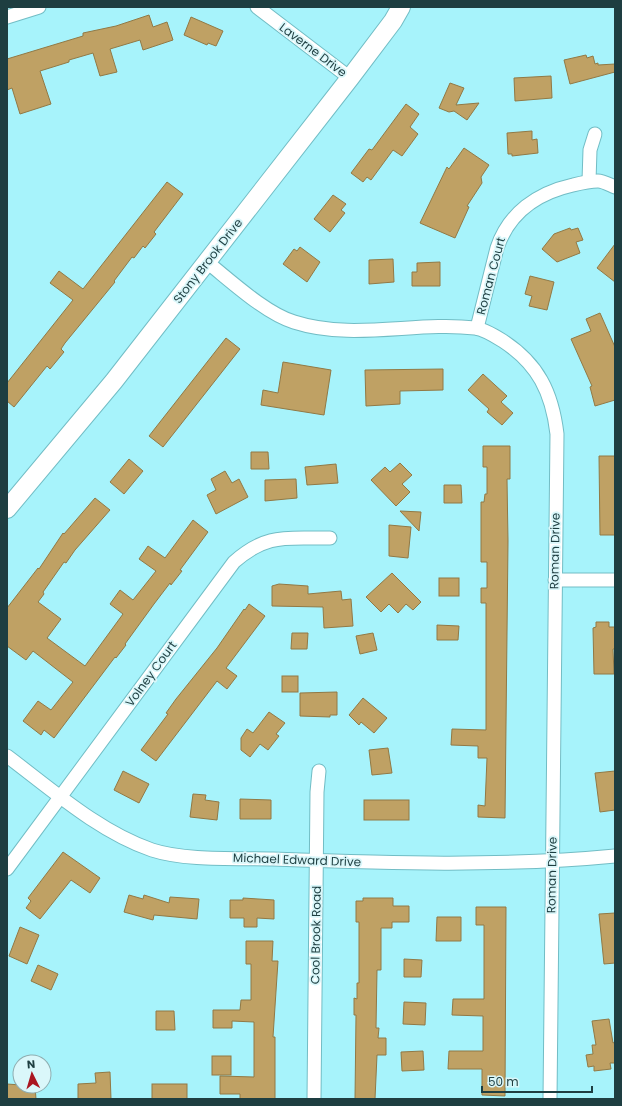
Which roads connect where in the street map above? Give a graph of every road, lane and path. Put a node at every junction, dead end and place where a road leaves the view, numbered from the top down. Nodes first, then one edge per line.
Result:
1 (39, 7) edge
2 (257, 7) edge
3 (401, 7) edge
4 (7, 17) edge
5 (350, 78) junction
6 (595, 134) dead end
7 (589, 181) junction
8 (615, 187) edge
9 (207, 262) junction
10 (477, 328) junction
11 (7, 509) edge
12 (330, 538) dead end
13 (555, 580) junction
14 (615, 580) edge
15 (7, 756) edge
16 (319, 771) dead end
17 (60, 796) junction
18 (615, 856) edge
19 (318, 861) junction
20 (553, 862) junction
21 (7, 869) edge
22 (314, 1099) edge
23 (550, 1099) edge

1 - 4 street
2 - 5 street, Laverne Drive
3 - 5 street, Stony Brook Drive
5 - 9 street, Stony Brook Drive
6 - 7 street
7 - 8 street, Roman Court
7 - 10 street, Roman Court
9 - 10 street, Roman Drive
9 - 11 street, Stony Brook Drive
10 - 13 street, Roman Drive
12 - 17 street, Volney Court
13 - 14 street
13 - 20 street, Roman Drive
15 - 17 street, Michael Edward Drive
16 - 19 street, Cool Brook Road
17 - 19 street, Michael Edward Drive
17 - 21 street, Volney Court
18 - 20 street, Michael Edward Drive
19 - 20 street, Michael Edward Drive
19 - 22 street, Cool Brook Road
20 - 23 street, Roman Drive

